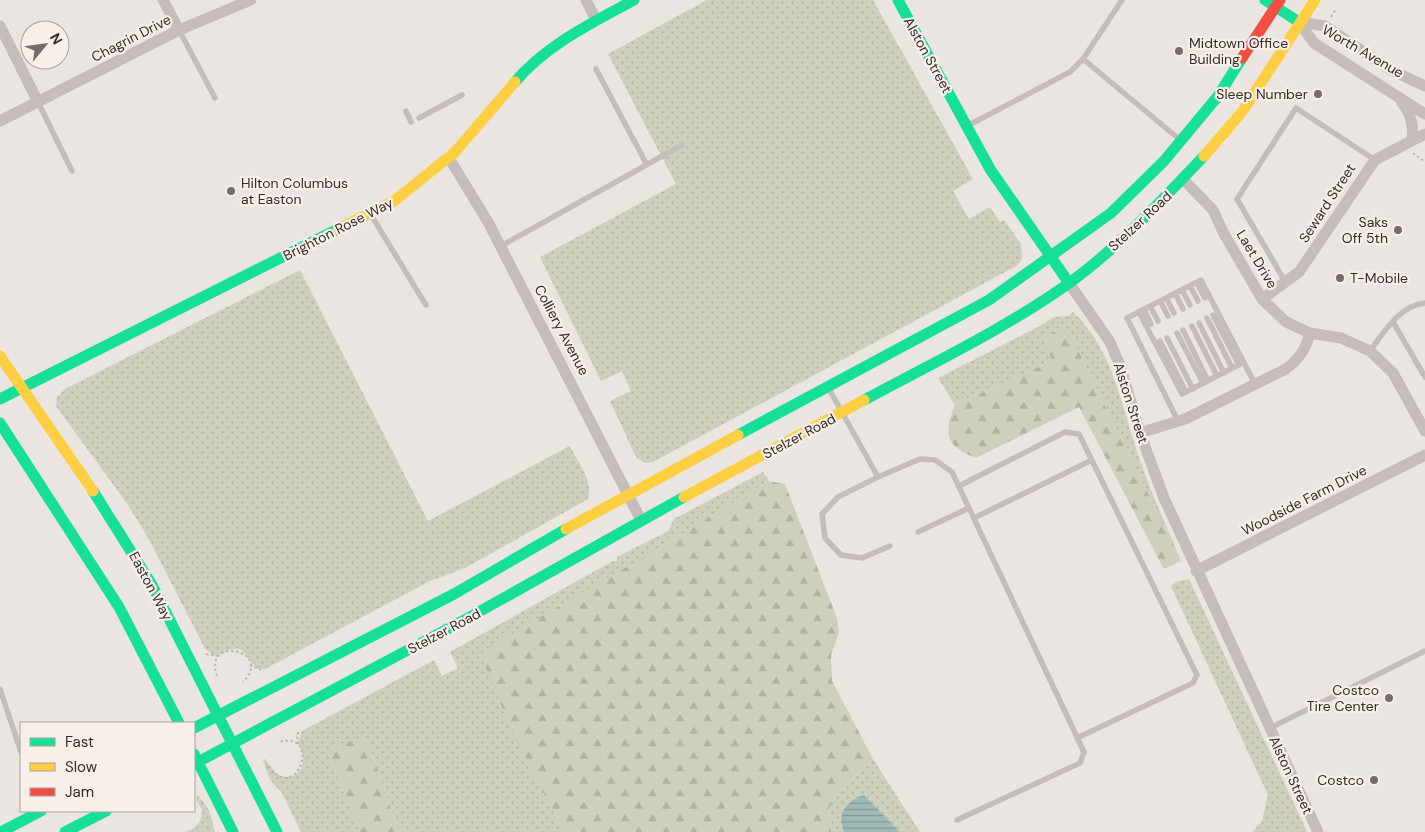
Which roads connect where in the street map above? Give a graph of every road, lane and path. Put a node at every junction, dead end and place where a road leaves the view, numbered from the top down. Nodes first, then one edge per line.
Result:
1 (163, 0) edge
2 (251, 0) edge
3 (586, 0) edge
4 (634, 0) edge
5 (899, 0) edge
6 (1122, 0) edge
7 (1265, 0) edge
8 (1315, 0) edge
9 (1277, 4) edge
10 (596, 20) junction
11 (1299, 22) junction
12 (0, 26) edge
13 (179, 30) junction
14 (1083, 59) junction
15 (596, 69) dead end
16 (1425, 86) edge
17 (462, 95) dead end
18 (1398, 97) junction
19 (215, 98) dead end
20 (38, 102) junction
21 (406, 111) dead end
22 (1425, 114) edge
23 (419, 118) dead end
24 (0, 121) edge
25 (412, 122) dead end
26 (966, 126) junction
27 (1425, 134) edge
28 (1181, 141) junction
29 (682, 146) dead end
30 (1411, 146) junction
31 (449, 158) junction
32 (1375, 160) junction
33 (1425, 162) edge
34 (647, 165) junction
35 (72, 171) dead end
36 (1183, 180) junction
37 (370, 213) junction
38 (501, 246) junction
39 (1050, 258) junction
40 (1197, 282) junction
41 (1070, 283) junction
42 (1286, 283) junction
43 (1190, 286) junction
44 (1182, 290) junction
45 (1175, 294) junction
46 (1166, 298) junction
47 (1205, 298) dead end
48 (1262, 299) junction
49 (1160, 301) junction
50 (1198, 301) dead end
51 (1425, 303) edge
52 (426, 304) dead end
53 (1190, 305) dead end
54 (1150, 306) junction
55 (1183, 309) dead end
56 (1141, 311) junction
57 (1174, 313) dead end
58 (1213, 315) dead end
59 (1168, 316) dead end
60 (1207, 318) dead end
61 (1158, 321) dead end
62 (1198, 322) dead end
63 (1393, 322) junction
64 (1151, 324) dead end
65 (1192, 326) dead end
66 (1180, 332) dead end
67 (1310, 333) junction
68 (1167, 338) dead end
69 (1160, 341) dead end
70 (1370, 351) junction
71 (0, 356) edge
72 (1241, 364) junction
73 (1232, 368) junction
74 (1224, 373) junction
75 (1217, 376) junction
76 (1425, 376) edge
77 (1206, 382) junction
78 (1255, 384) junction
79 (828, 387) junction
80 (22, 389) junction
81 (1192, 389) junction
82 (1186, 392) junction
83 (0, 399) edge
84 (842, 412) junction
85 (1178, 421) junction
86 (0, 423) edge
87 (1425, 431) edge
88 (1140, 433) junction
89 (1425, 455) edge
90 (1092, 460) junction
91 (878, 477) junction
92 (959, 486) junction
93 (627, 494) junction
94 (969, 508) junction
95 (974, 518) junction
96 (641, 520) junction
97 (918, 532) dead end
98 (890, 546) dead end
99 (1196, 571) junction
100 (1425, 651) edge
101 (206, 654) dead end
102 (219, 656) junction
103 (250, 665) junction
104 (264, 671) dead end
105 (217, 676) dead end
106 (243, 682) dead end
107 (0, 689) edge
108 (218, 715) junction
109 (178, 722) edge
110 (195, 727) edge
111 (1270, 728) junction
112 (300, 730) dead end
113 (1077, 738) junction
114 (278, 742) dead end
115 (232, 744) junction
116 (298, 746) junction
117 (20, 749) edge
118 (195, 760) edge
119 (269, 766) dead end
120 (39, 812) edge
121 (104, 812) edge
122 (957, 820) dead end
123 (20, 822) junction
124 (1, 832) edge
125 (11, 832) edge
126 (66, 832) edge
127 (233, 832) edge
128 (276, 832) edge
129 (1318, 832) edge

1 - 13 street
2 - 13 street, Chagrin Drive
3 - 10 street
4 - 10 main road, Brighton Rose Way
5 - 26 main road, Alston Street
6 - 14 lane
7 - 9 main road, Worth Avenue
8 - 11 main road, Stelzer Road
9 - 11 main road, Worth Avenue
9 - 28 main road, Stelzer Road
10 - 31 main road, Brighton Rose Way
11 - 16 street, Worth Avenue
11 - 18 street, Worth Avenue
11 - 36 main road, Stelzer Road
12 - 20 street
13 - 19 lane
13 - 20 street, Chagrin Drive
14 - 26 lane
14 - 28 lane
15 - 34 lane
17 - 23 lane
18 - 22 street, Worth Avenue
18 - 30 street, Worth Avenue
20 - 24 street, Chagrin Drive
20 - 35 lane
21 - 25 lane
26 - 39 main road, Alston Street
27 - 30 street, Seward Street
28 - 39 main road, Stelzer Road
29 - 34 lane
30 - 32 street, Seward Street
30 - 33 path
31 - 37 main road, Brighton Rose Way
31 - 38 street, Colliery Avenue
32 - 42 street, Seward Street
32 - 42 lane
34 - 38 lane
36 - 41 main road, Stelzer Road
36 - 48 street, Laet Drive
37 - 52 lane
37 - 80 main road, Brighton Rose Way
38 - 93 street, Colliery Avenue
39 - 41 main road, Alston Street
39 - 79 main road, Stelzer Road
40 - 43 lane
40 - 47 lane
40 - 72 lane
41 - 84 main road, Stelzer Road
41 - 88 street, Alston Street
42 - 48 street, Seward Street
43 - 44 lane
43 - 50 lane
44 - 45 lane
44 - 53 lane
45 - 46 lane
45 - 55 lane
46 - 49 lane
46 - 57 lane
48 - 67 street, Laet Drive
49 - 54 lane
49 - 59 lane
51 - 63 lane
54 - 56 lane
54 - 61 lane
56 - 64 lane
56 - 82 lane
56 - 85 lane
58 - 72 lane
60 - 73 lane
62 - 74 lane
63 - 70 lane
63 - 76 lane
65 - 75 lane
66 - 77 lane
67 - 70 street, Laet Drive
67 - 78 street
68 - 81 lane
69 - 82 lane
70 - 87 street, Laet Drive
71 - 80 main road, Easton Way
72 - 73 lane
72 - 78 lane
73 - 74 lane
74 - 75 lane
75 - 77 lane
77 - 81 lane
78 - 85 street
79 - 84 lane
79 - 93 main road, Stelzer Road
80 - 83 main road, Brighton Rose Way
80 - 108 main road, Easton Way
81 - 82 lane
84 - 91 lane
84 - 96 main road, Stelzer Road
85 - 88 street
86 - 109 main road
88 - 99 street, Alston Street
89 - 99 street, Woodside Farm Drive
90 - 92 lane
90 - 95 lane
90 - 113 lane
91 - 92 lane
91 - 98 lane
92 - 94 lane
93 - 96 street, Colliery Avenue
93 - 108 main road, Stelzer Road
94 - 95 lane
94 - 97 lane
95 - 113 lane
96 - 115 main road, Stelzer Road
99 - 111 street, Alston Street
100 - 111 lane
101 - 102 path
102 - 103 path
102 - 105 path
103 - 104 path
103 - 106 path
107 - 117 lane
108 - 110 main road, Stelzer Road
108 - 115 main road, Easton Way
111 - 129 street, Alston Street
112 - 116 path
113 - 122 lane
114 - 116 path
115 - 118 main road, Stelzer Road
115 - 128 main road, Easton Way
116 - 119 path
118 - 127 main road
120 - 123 main road
121 - 126 main road
123 - 124 main road
123 - 125 main road

